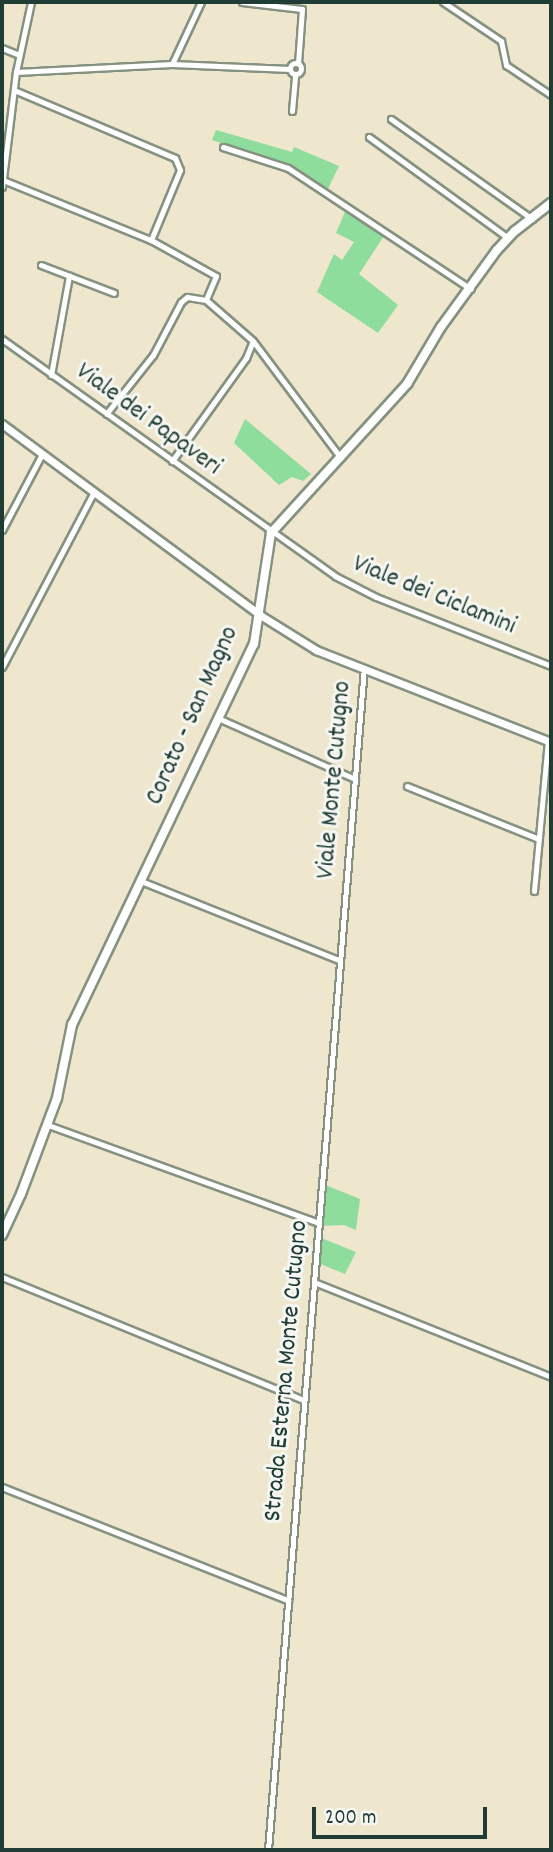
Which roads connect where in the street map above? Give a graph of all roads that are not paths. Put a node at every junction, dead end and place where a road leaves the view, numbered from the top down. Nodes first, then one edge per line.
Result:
1 (31, 2) edge
2 (201, 2) edge
3 (244, 2) edge
4 (443, 2) edge
5 (2, 48) edge
6 (19, 55) junction
7 (172, 64) junction
8 (293, 71) junction
9 (16, 72) junction
10 (14, 90) junction
11 (551, 95) edge
12 (2, 105) edge
13 (11, 109) junction
14 (292, 111) dead end
15 (391, 119) dead end
16 (369, 137) dead end
17 (223, 147) dead end
18 (3, 180) edge
19 (2, 187) edge
20 (551, 204) edge
21 (532, 219) junction
22 (508, 238) junction
23 (151, 240) junction
24 (41, 265) dead end
25 (69, 276) junction
26 (471, 289) junction
27 (114, 293) dead end
28 (206, 300) junction
29 (2, 339) edge
30 (253, 341) junction
31 (51, 375) junction
32 (106, 414) junction
33 (2, 424) edge
34 (42, 454) junction
35 (341, 458) junction
36 (172, 461) junction
37 (94, 492) junction
38 (2, 530) edge
39 (271, 533) junction
40 (260, 615) junction
41 (551, 666) edge
42 (2, 667) edge
43 (363, 668) junction
44 (218, 718) junction
45 (550, 741) edge
46 (355, 779) junction
47 (407, 786) dead end
48 (539, 839) junction
49 (141, 881) junction
50 (534, 891) dead end
51 (345, 895) joint
52 (340, 960) junction
53 (48, 1125) junction
54 (4, 1222) edge
55 (318, 1223) junction
56 (2, 1235) edge
57 (2, 1276) edge
58 (314, 1282) junction
59 (551, 1377) edge
60 (304, 1400) junction
61 (2, 1487) edge
62 (288, 1600) junction
63 (268, 1850) edge

1 - 6 street
2 - 7 street
3 - 8 street
4 - 11 street
5 - 6 street
6 - 9 street
7 - 8 street
7 - 9 street
8 - 14 street
9 - 10 street
10 - 13 street
10 - 23 street
12 - 13 street
13 - 18 street
15 - 21 street
16 - 22 street
17 - 26 street
18 - 19 street
18 - 23 street
20 - 21 main road
21 - 22 main road
22 - 26 main road
23 - 28 street
24 - 25 street
25 - 27 street
25 - 31 street
26 - 35 main road
28 - 30 street
28 - 32 street
29 - 31 street, Viale dei Papaveri
30 - 35 street
30 - 36 street
31 - 32 street, Viale dei Papaveri
32 - 36 street, Viale dei Papaveri
33 - 34 street
34 - 37 street
34 - 38 street
35 - 39 main road
36 - 39 street, Viale dei Papaveri
37 - 40 street
37 - 42 street
39 - 40 main road, Corato - San Magno
39 - 41 street, Viale dei Ciclamini
40 - 43 street
40 - 44 main road, Corato - San Magno
43 - 45 street
43 - 46 street, Viale Monte Cutugno
44 - 46 street
44 - 49 main road, Corato - San Magno
45 - 48 street
46 - 51 street, Viale Monte Cutugno
47 - 48 street
48 - 50 street
49 - 52 street
49 - 53 main road, Corato - San Magno
51 - 52 street, Strada Esterna Monte Cutugno
52 - 55 street, Strada Esterna Monte Cutugno
53 - 54 main road, Corato - San Magno
53 - 55 street
54 - 56 main road, Corato - San Magno
55 - 58 street, Strada Esterna Monte Cutugno
57 - 60 street
58 - 59 street
58 - 60 street, Strada Esterna Monte Cutugno
60 - 62 street, Strada Esterna Monte Cutugno
61 - 62 street
62 - 63 street, Strada Esterna Monte Cutugno

